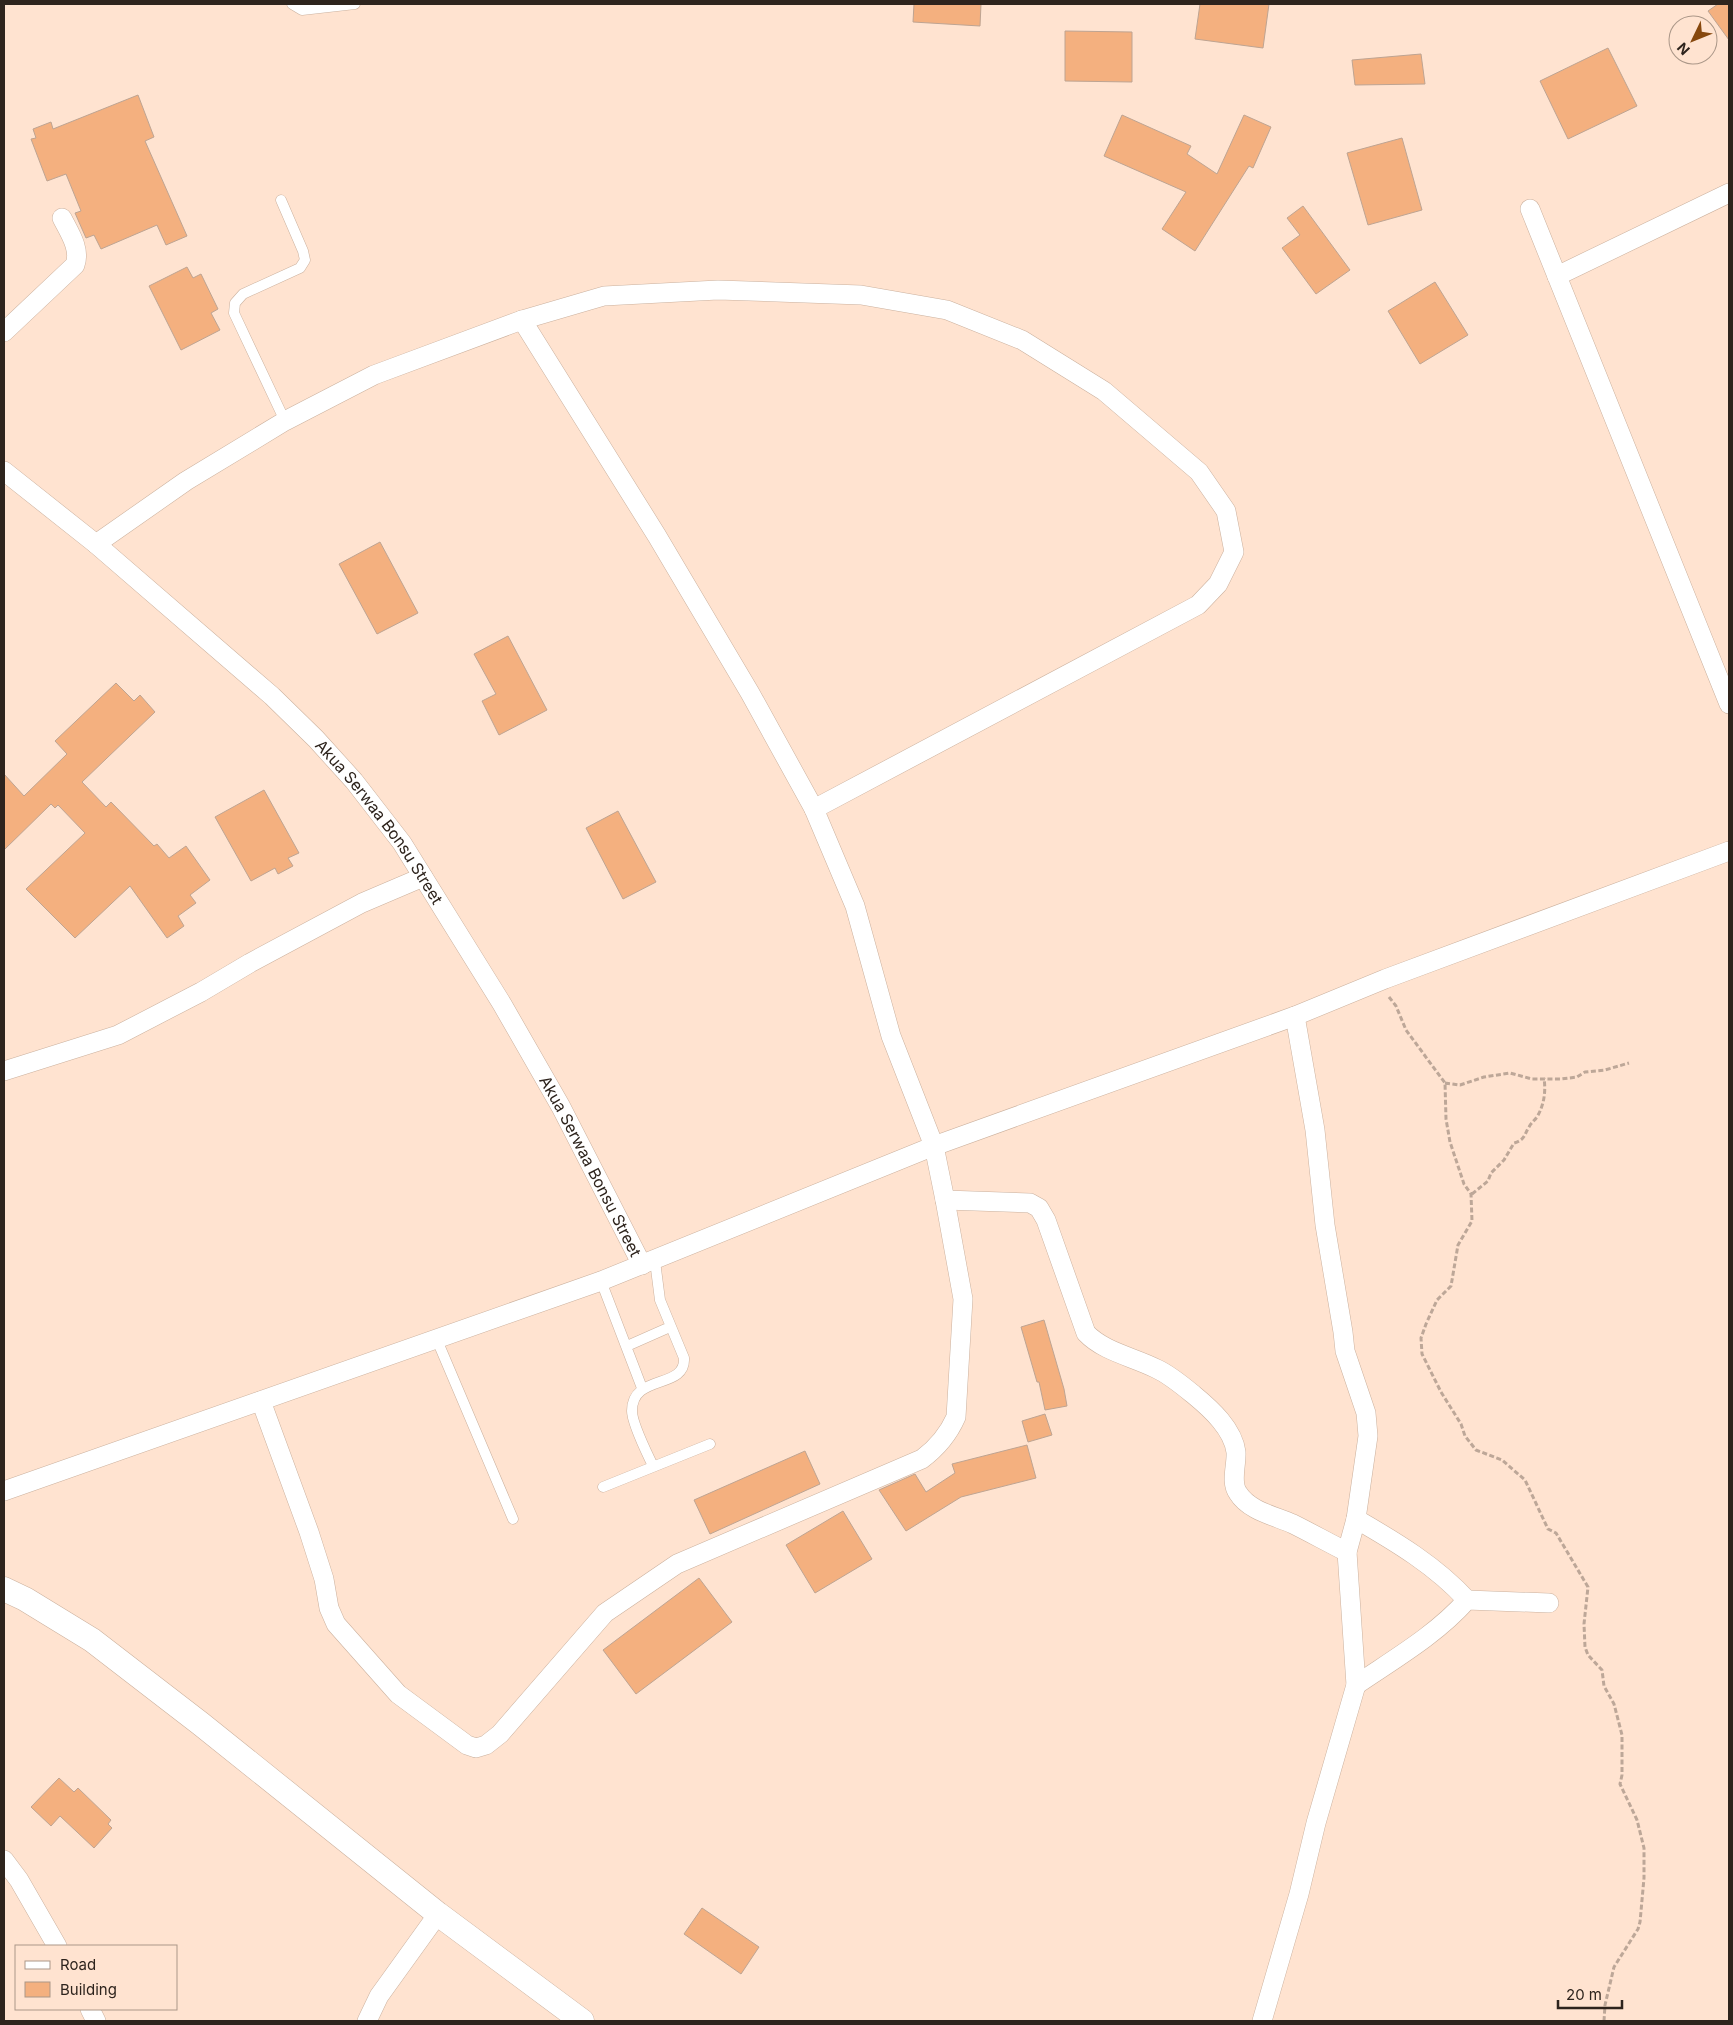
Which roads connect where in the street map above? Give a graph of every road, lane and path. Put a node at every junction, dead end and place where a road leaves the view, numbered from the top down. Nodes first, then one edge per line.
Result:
1 (292, 4) edge
2 (355, 4) edge
3 (1729, 193) edge
4 (281, 200) dead end
5 (1530, 209) dead end
6 (62, 218) dead end
7 (1557, 276) junction
8 (522, 320) junction
9 (4, 332) edge
10 (285, 421) junction
11 (4, 471) edge
12 (96, 544) junction
13 (1729, 704) edge
14 (814, 809) junction
15 (1729, 851) edge
16 (423, 877) junction
17 (1385, 979) junction
18 (1295, 1016) junction
19 (1629, 1063) dead end
20 (4, 1070) edge
21 (1544, 1078) junction
22 (1445, 1083) junction
23 (934, 1146) junction
24 (1471, 1194) junction
25 (945, 1200) junction
26 (649, 1263) junction
27 (601, 1281) junction
28 (670, 1327) junction
29 (437, 1340) junction
30 (626, 1346) junction
31 (642, 1388) junction
32 (261, 1401) junction
33 (710, 1444) dead end
34 (653, 1466) junction
35 (604, 1487) dead end
36 (4, 1491) edge
37 (512, 1519) dead end
38 (1356, 1519) junction
39 (1347, 1552) junction
40 (4, 1589) edge
41 (1467, 1600) junction
42 (1549, 1603) dead end
43 (1356, 1685) junction
44 (4, 1860) edge
45 (438, 1914) junction
46 (57, 1945) edge
47 (367, 2021) edge
48 (582, 2021) edge
49 (1262, 2021) edge
50 (1604, 2021) edge

1 - 2 lane
3 - 7 street
4 - 10 lane
5 - 7 street
6 - 9 street
7 - 13 street
8 - 10 street
8 - 14 street
8 - 14 street
10 - 12 street
11 - 12 street, Akua Serwaa Bonsu Street
12 - 16 street, Akua Serwaa Bonsu Street
14 - 23 street
15 - 17 street
16 - 20 street
16 - 26 street, Akua Serwaa Bonsu Street
17 - 18 street
17 - 22 path
18 - 23 street
18 - 38 street
19 - 21 path
21 - 22 path
21 - 24 path
22 - 24 path
23 - 25 street
23 - 26 street
24 - 50 path
25 - 32 street
25 - 39 street
26 - 27 street
26 - 28 lane
27 - 29 street
27 - 30 lane
28 - 30 lane
28 - 31 lane
29 - 32 street
29 - 37 lane
30 - 31 lane
31 - 34 lane
32 - 36 street
33 - 34 lane
34 - 35 lane
38 - 39 street
38 - 41 street
39 - 43 street
40 - 45 street
41 - 42 street
41 - 43 street
43 - 49 street
44 - 46 street
45 - 47 street
45 - 48 street

